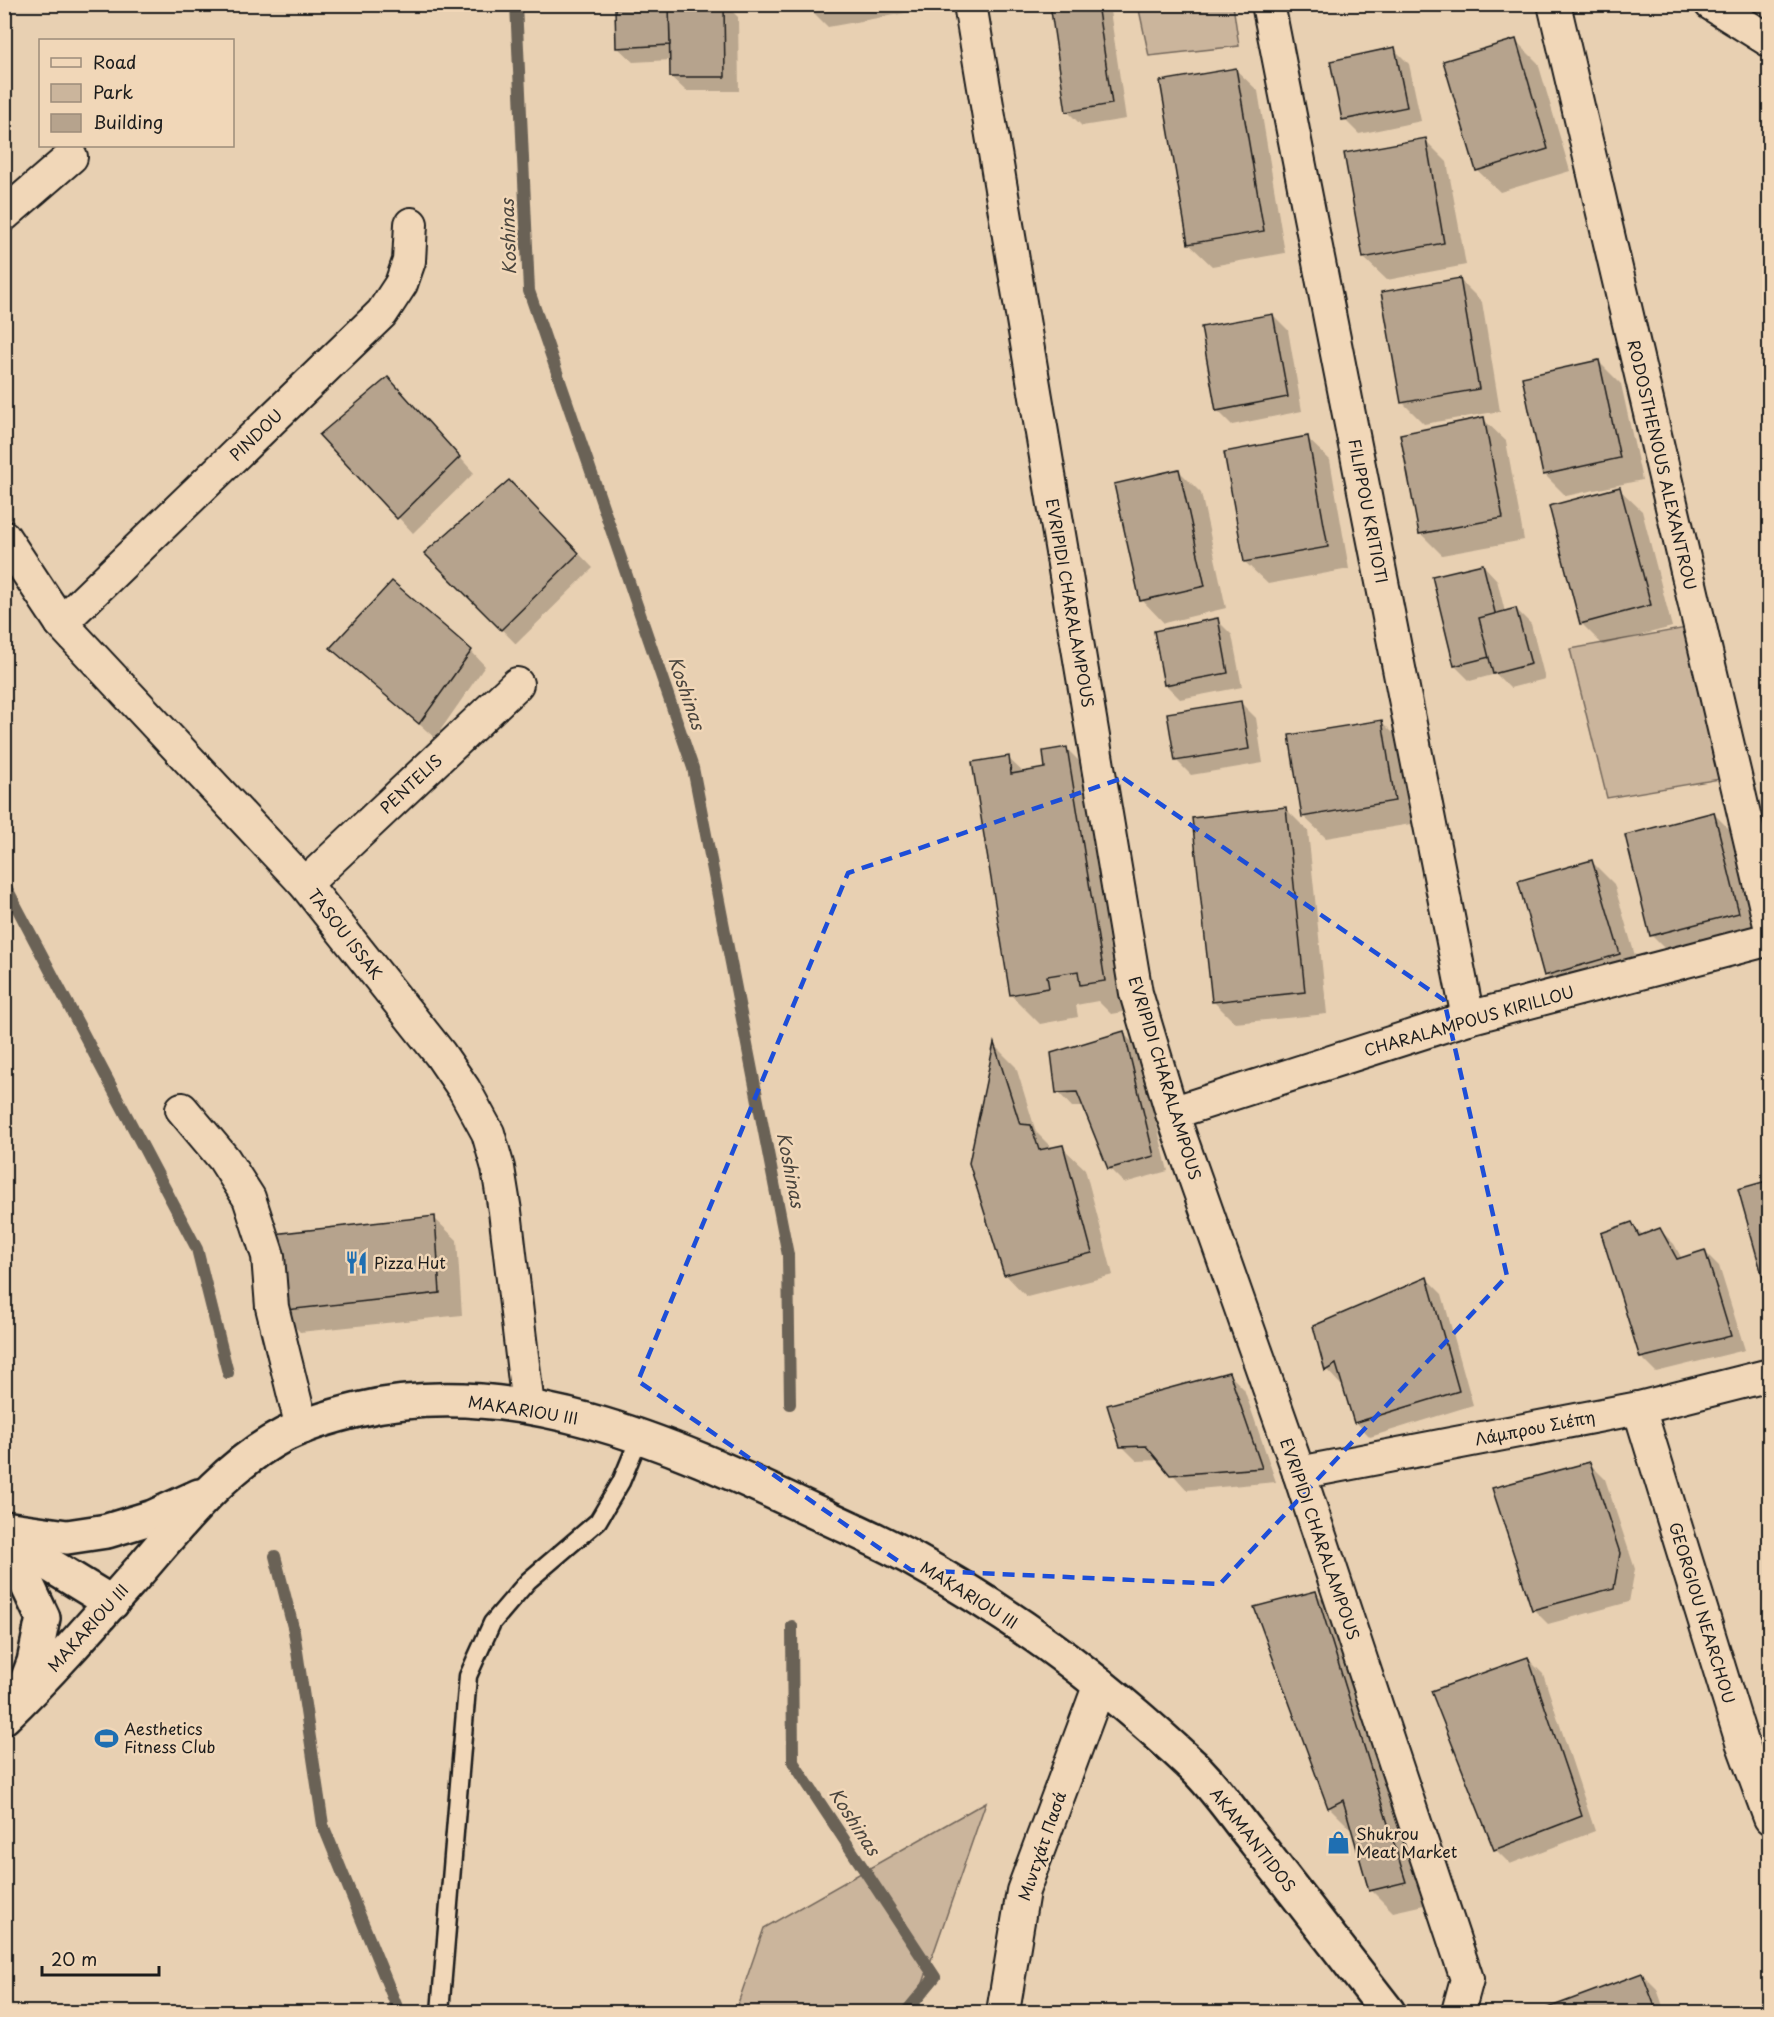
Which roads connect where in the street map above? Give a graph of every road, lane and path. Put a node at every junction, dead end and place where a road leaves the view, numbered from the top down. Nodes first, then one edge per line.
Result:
1 (970, 4) edge
2 (1268, 4) edge
3 (1554, 4) edge
4 (1711, 4) edge
5 (1770, 41) edge
6 (71, 157) dead end
7 (4, 215) edge
8 (411, 224) dead end
9 (4, 537) edge
10 (62, 623) junction
11 (517, 684) dead end
12 (305, 884) junction
13 (1770, 925) edge
14 (1770, 939) edge
15 (1468, 1018) junction
16 (182, 1109) dead end
17 (1172, 1113) junction
18 (1770, 1375) edge
19 (528, 1407) junction
20 (1639, 1408) junction
21 (302, 1428) junction
22 (640, 1436) junction
23 (1299, 1473) junction
24 (208, 1492) junction
25 (4, 1528) edge
26 (4, 1537) edge
27 (4, 1552) edge
28 (111, 1603) junction
29 (1100, 1684) junction
30 (11, 1711) edge
31 (1770, 1818) edge
32 (440, 2013) edge
33 (1003, 2013) edge
34 (1388, 2013) edge
35 (1458, 2013) edge

1 - 17 street, EVRIPIDI CHARALAMPOUS
2 - 15 street, FILIPPOU KRITIOTI
3 - 13 street, RODOSTHENOUS ALEXANTROU
4 - 5 street
6 - 7 street
8 - 10 street, PINDOU
9 - 10 street, TASOU ISSAK
10 - 12 street, TASOU ISSAK
11 - 12 street, PENTELIS
12 - 19 street, TASOU ISSAK
14 - 15 street, CHARALAMPOUS KIRILLOU
15 - 17 street, CHARALAMPOUS KIRILLOU
16 - 21 street
17 - 23 street, EVRIPIDI CHARALAMPOUS
18 - 20 street, Λάμπρου Σιέπη
19 - 21 main road, MAKARIOU III
19 - 22 main road, MAKARIOU III
20 - 23 street, Λάμπρου Σιέπη
20 - 31 street, GEORGIOU NEARCHOU
21 - 24 main road, MAKARIOU III
22 - 29 main road, MAKARIOU III
22 - 32 lane
23 - 35 street, EVRIPIDI CHARALAMPOUS
24 - 25 main road
24 - 28 main road, MAKARIOU III
26 - 28 main road
27 - 30 main road
28 - 30 main road, MAKARIOU III
29 - 33 street, Μιντχάτ Πασά
29 - 34 main road, AKAMANTIDOS

